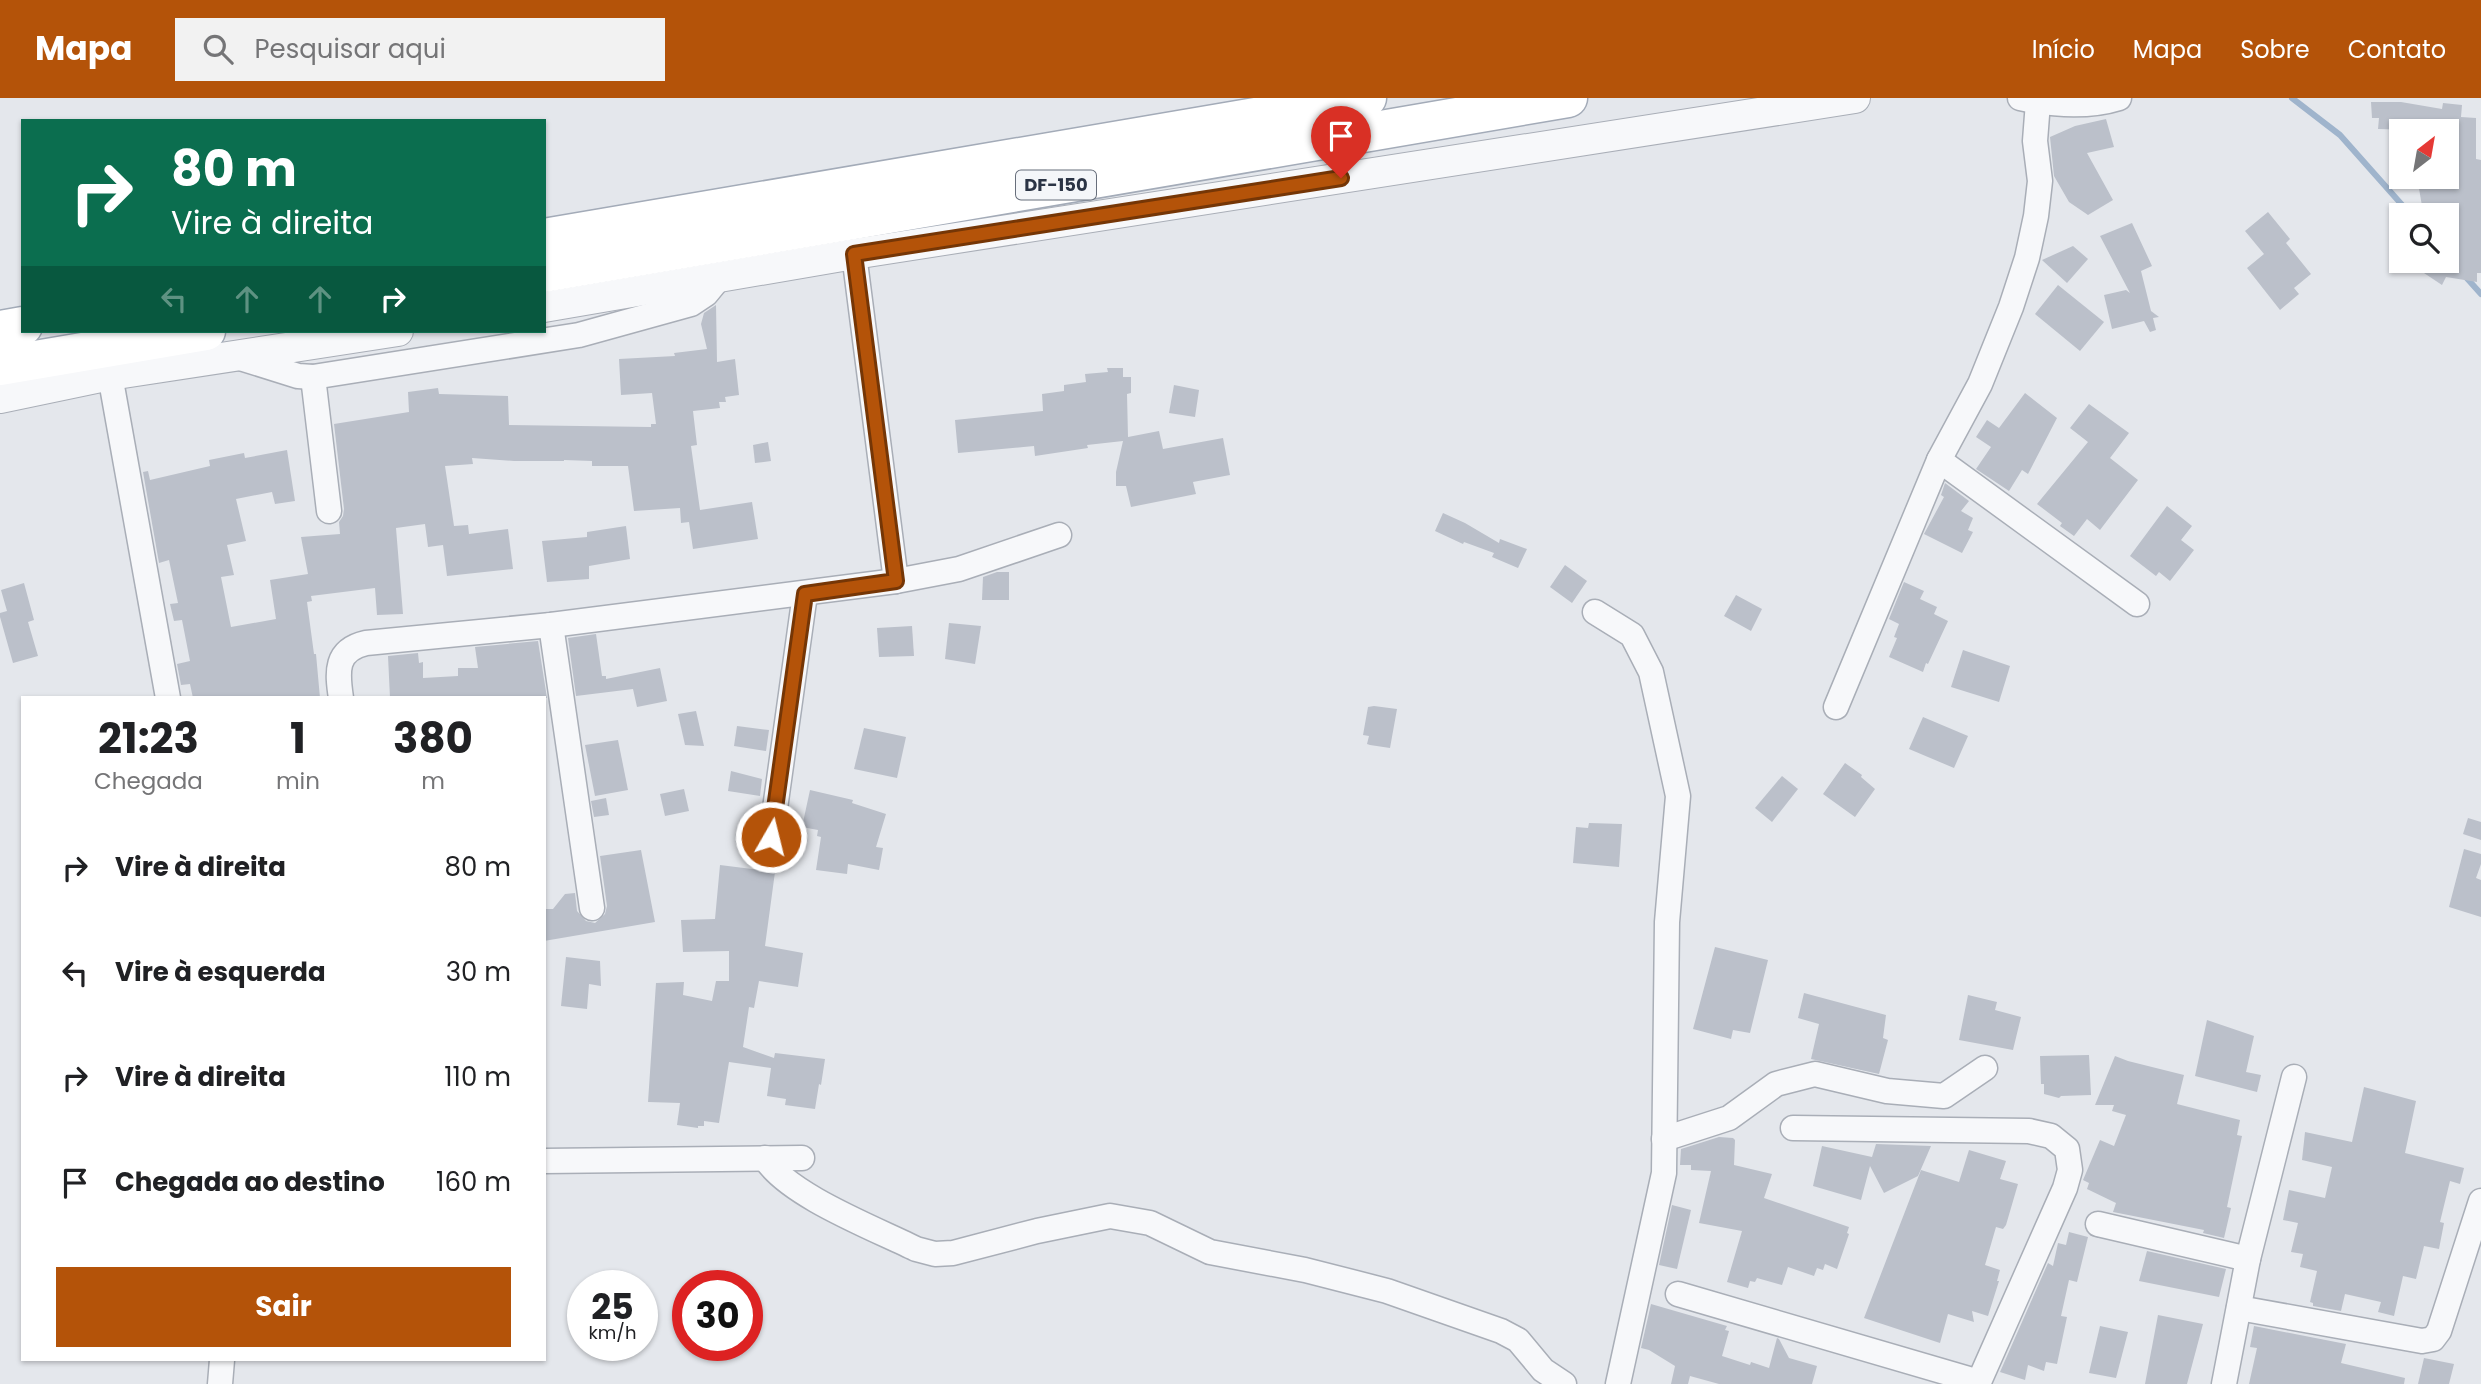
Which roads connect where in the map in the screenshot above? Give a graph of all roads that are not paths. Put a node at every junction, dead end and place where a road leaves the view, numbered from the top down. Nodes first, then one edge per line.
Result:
1 (1367, 98) edge
2 (1568, 98) edge
3 (1855, 98) edge
4 (2119, 98) edge
5 (2029, 100) edge
6 (546, 237) edge
7 (854, 254) junction
8 (546, 273) edge
9 (720, 277) junction
10 (576, 302) junction
11 (546, 307) edge
12 (21, 326) edge
13 (0, 330) edge
14 (194, 333) edge
15 (385, 333) edge
16 (579, 335) junction
17 (234, 356) junction
18 (0, 366) edge
19 (110, 375) junction
20 (313, 377) junction
21 (0, 398) edge
22 (1939, 460) junction
23 (328, 511) dead end
24 (1059, 534) dead end
25 (896, 581) junction
26 (805, 594) junction
27 (2137, 604) dead end
28 (1595, 612) dead end
29 (551, 625) junction
30 (167, 696) edge
31 (341, 696) edge
32 (1836, 707) dead end
33 (771, 837) dead end
34 (592, 908) dead end
35 (1985, 1069) dead end
36 (2294, 1077) dead end
37 (1793, 1128) dead end
38 (1664, 1139) junction
39 (765, 1158) junction
40 (802, 1158) dead end
41 (546, 1161) edge
42 (2481, 1200) edge
43 (2098, 1224) dead end
44 (2248, 1259) junction
45 (1678, 1294) dead end
46 (2239, 1308) junction
47 (222, 1361) edge
48 (1979, 1383) edge
49 (220, 1384) edge
50 (1564, 1384) edge
51 (1619, 1384) edge
52 (2224, 1384) edge

1 - 6 main road, DF-150
2 - 8 main road, DF-150
3 - 7 street
4 - 5 street
5 - 22 street
7 - 9 street
7 - 25 street
9 - 10 street
9 - 16 street
10 - 11 street
10 - 16 street
12 - 13 main road
14 - 18 main road
15 - 17 street
16 - 20 street
17 - 19 street
17 - 20 street
19 - 21 street
19 - 30 street
20 - 23 street
22 - 27 street
22 - 32 street
24 - 25 street
25 - 26 street
26 - 29 street
26 - 33 street
28 - 38 street
29 - 31 street
29 - 34 street
35 - 38 street
36 - 44 street
37 - 48 street
38 - 51 street
39 - 40 street
39 - 41 street
39 - 50 street
42 - 46 street
43 - 44 street
44 - 46 street
45 - 48 street
46 - 52 street
47 - 49 street

